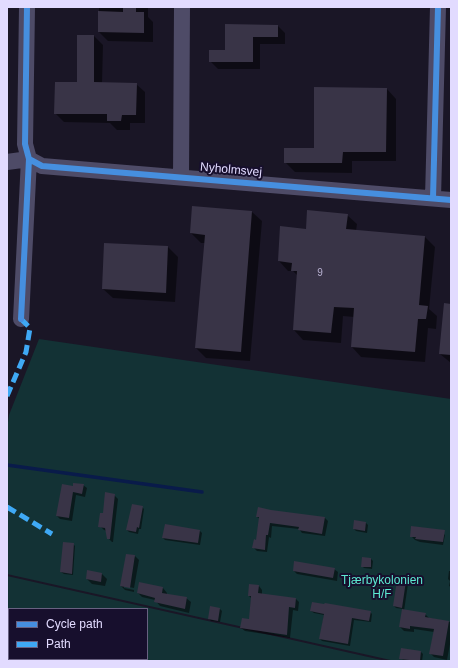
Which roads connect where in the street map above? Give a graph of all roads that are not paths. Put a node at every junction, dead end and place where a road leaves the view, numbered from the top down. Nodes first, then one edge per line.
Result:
1 (27, 7) edge
2 (182, 7) edge
3 (438, 7) edge
4 (29, 159) junction
5 (7, 162) edge
6 (181, 177) junction
7 (433, 198) junction
8 (451, 200) edge
9 (21, 319) dead end

1 - 4 street
2 - 6 street
3 - 7 street
4 - 5 street
4 - 6 street, Nyholmsvej
4 - 9 street
6 - 7 street, Nyholmsvej
7 - 8 street, Nyholmsvej

